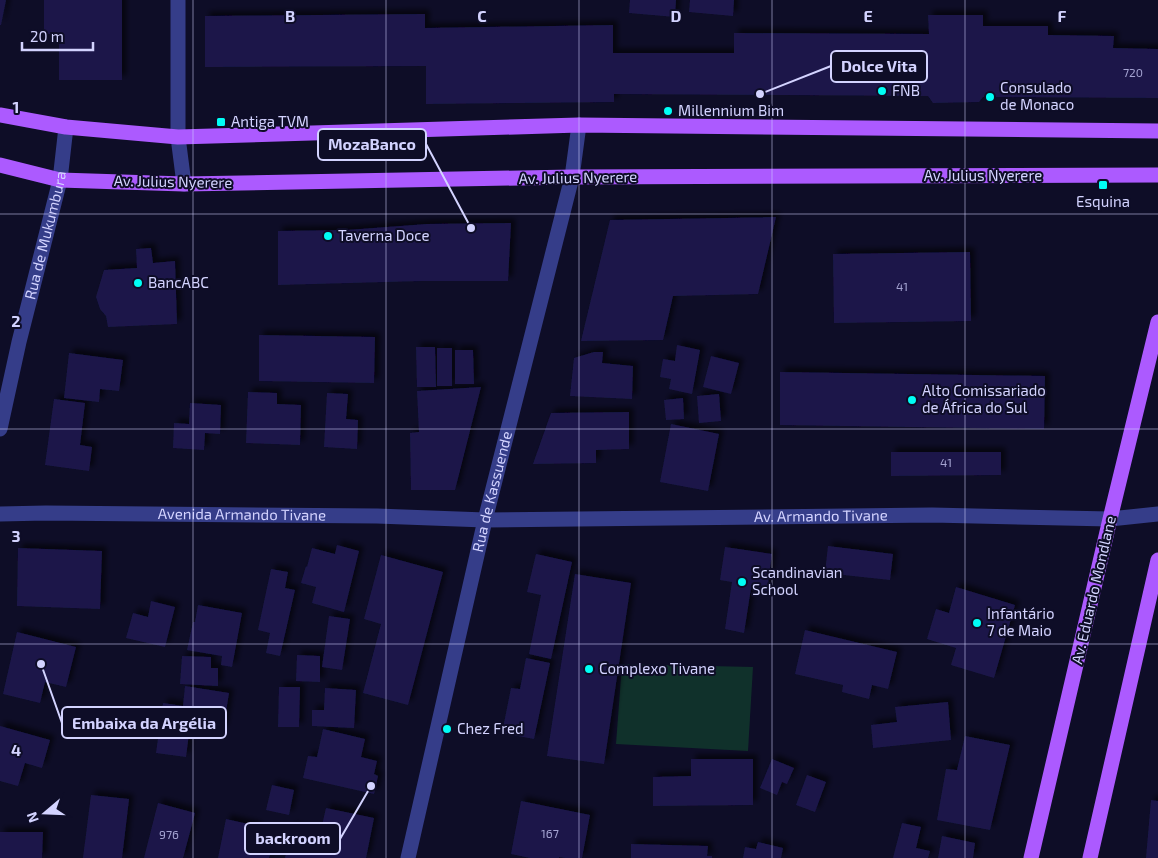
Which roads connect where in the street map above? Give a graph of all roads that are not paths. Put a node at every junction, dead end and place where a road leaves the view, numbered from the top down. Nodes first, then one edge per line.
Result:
1 (178, 0) edge
2 (0, 115) edge
3 (579, 125) junction
4 (66, 128) junction
5 (1158, 131) edge
6 (178, 137) junction
7 (0, 165) edge
8 (1158, 175) edge
9 (572, 177) junction
10 (60, 180) junction
11 (184, 184) junction
12 (1158, 322) edge
13 (0, 429) edge
14 (0, 514) edge
15 (1158, 514) edge
16 (1110, 519) junction
17 (485, 520) junction
18 (1158, 560) edge
19 (408, 858) edge
20 (1031, 858) edge
21 (1090, 858) edge

1 - 6 street
2 - 4 main road
3 - 5 main road
3 - 6 main road
3 - 9 street, Rua de Kassuende
4 - 6 main road
4 - 10 street, Rua de Mukumbura
6 - 11 street
7 - 10 main road, Av. Julius Nyerere
8 - 9 main road, Av. Julius Nyerere
9 - 11 main road, Av. Julius Nyerere
9 - 17 street, Rua de Kassuende
10 - 11 main road, Av. Julius Nyerere
10 - 13 street, Rua de Mukumbura
12 - 16 main road, Av. Eduardo Mondlane
14 - 17 street, Avenida Armando Tivane
15 - 16 street, Av. Armando Tivane
16 - 17 street, Av. Armando Tivane
16 - 20 main road, Av. Eduardo Mondlane
17 - 19 street, Rua de Kassuende
18 - 21 main road

